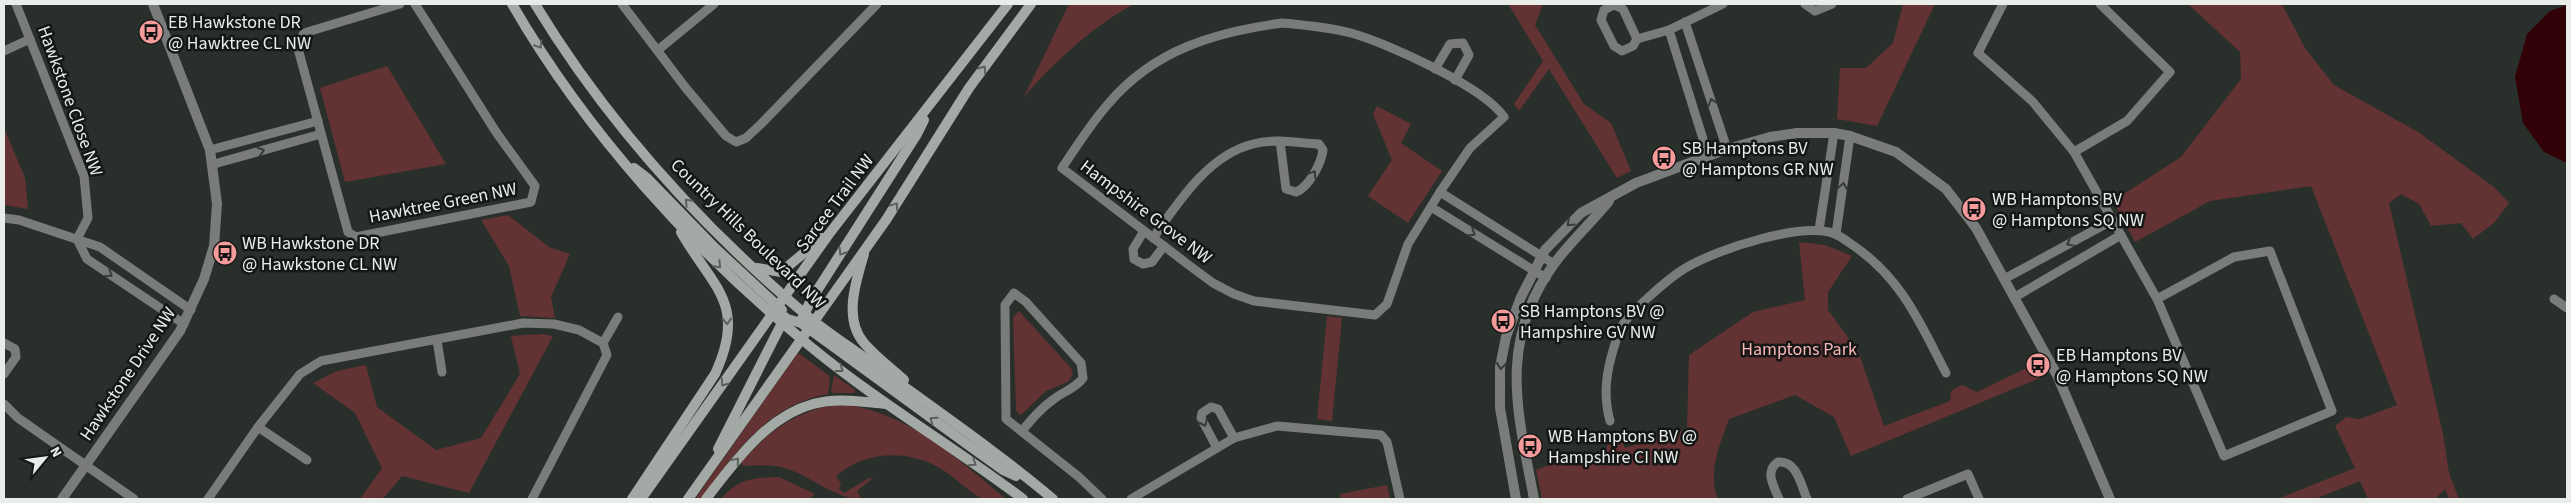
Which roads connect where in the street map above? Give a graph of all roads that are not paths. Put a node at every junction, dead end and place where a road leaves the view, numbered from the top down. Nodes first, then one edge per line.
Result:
1 (16, 4) edge
2 (153, 4) edge
3 (400, 4) edge
4 (415, 4) edge
5 (512, 4) edge
6 (534, 4) edge
7 (622, 4) edge
8 (714, 4) edge
9 (877, 4) edge
10 (1008, 4) edge
11 (1031, 4) edge
12 (1724, 4) edge
13 (1805, 4) edge
14 (1832, 4) edge
15 (2003, 4) edge
16 (2100, 4) edge
17 (1685, 22) junction
18 (1669, 30) junction
19 (30, 39) junction
20 (1637, 39) junction
21 (658, 50) junction
22 (4, 51) edge
23 (1435, 69) junction
24 (1455, 80) junction
25 (930, 106) junction
26 (318, 121) junction
27 (1834, 133) junction
28 (322, 134) junction
29 (1850, 136) junction
30 (1280, 141) junction
31 (1727, 149) junction
32 (210, 150) junction
33 (2074, 152) junction
34 (617, 155) junction
35 (1708, 155) junction
36 (214, 164) junction
37 (1440, 192) junction
38 (1612, 198) junction
39 (1430, 208) junction
40 (4, 218) edge
41 (673, 218) junction
42 (2112, 220) junction
43 (1819, 230) junction
44 (1144, 231) junction
45 (830, 234) junction
46 (1836, 234) junction
47 (2121, 235) junction
48 (1153, 238) junction
49 (77, 239) junction
50 (867, 246) junction
51 (1164, 246) junction
52 (1541, 255) junction
53 (1554, 264) junction
54 (755, 268) junction
55 (1532, 271) junction
56 (1546, 278) junction
57 (2004, 278) junction
58 (786, 296) junction
59 (2015, 297) junction
60 (2157, 299) junction
61 (2554, 299) dead end
62 (2567, 308) edge
63 (191, 310) junction
64 (781, 314) junction
65 (618, 317) dead end
66 (806, 321) junction
67 (184, 324) junction
68 (802, 339) junction
69 (437, 340) junction
70 (4, 343) edge
71 (603, 343) junction
72 (442, 372) dead end
73 (1946, 373) dead end
74 (4, 374) edge
75 (4, 404) edge
76 (888, 404) junction
77 (928, 404) junction
78 (1610, 421) dead end
79 (258, 427) junction
80 (1022, 431) junction
81 (1234, 438) junction
82 (1217, 448) junction
83 (307, 460) dead end
84 (86, 466) junction
85 (709, 468) junction
86 (1033, 483) junction
87 (62, 499) edge
88 (134, 499) edge
89 (208, 499) edge
90 (532, 499) edge
91 (632, 499) edge
92 (641, 499) edge
93 (688, 499) edge
94 (706, 499) edge
95 (1023, 499) edge
96 (1054, 499) edge
97 (1102, 499) edge
98 (1132, 499) edge
99 (1400, 499) edge
100 (1516, 499) edge
101 (1532, 499) edge
102 (1779, 499) edge
103 (1807, 499) edge
104 (1907, 499) edge
105 (1979, 499) edge
106 (2110, 499) edge

1 - 19 street, Hawkstone Close NW
2 - 32 street, Hawkstone Drive NW
3 - 26 street, Hawktree Green NW
4 - 28 street, Hawktree Green NW
5 -> 34 main road
54 -> 6 main road, Country Hills Boulevard NW
7 - 21 street
8 - 21 street
9 - 21 street
10 - 25 main road, Sarcee Trail NW
50 -> 11 main road
12 - 17 street
13 - 14 street
15 - 33 street
16 - 33 street
17 - 18 street
31 -> 17 street
18 - 20 street
18 - 35 street
19 - 22 street
19 - 49 street, Hawkstone Close NW
20 - 20 street
23 - 24 street, Hampshire Grove NW
23 - 24 street
23 - 44 street, Hampshire Grove NW
24 - 37 street, Hampshire Grove NW
25 - 45 main road, Sarcee Trail NW
25 -> 66 main road
26 - 28 street, Hawktree Green NW
26 - 32 street
27 - 29 street
27 - 31 street
27 - 43 street
36 -> 28 street
46 -> 29 street
29 - 57 street
30 -> 30 street
30 - 48 street
31 - 35 street
32 - 36 street, Hawkstone Drive NW
33 - 42 street
34 - 41 main road
34 - 64 main road
35 - 38 street
36 - 63 street, Hawkstone Drive NW
37 - 39 street, Hampshire Grove NW
37 - 52 street
38 -> 52 street
38 - 53 street
39 - 51 street, Hampshire Grove NW
39 -> 55 street
40 - 49 street
41 -> 64 main road
41 -> 91 main road
42 - 47 street
42 -> 57 street
43 - 46 street
43 - 78 street
44 - 48 street, Hampshire Grove NW
44 - 51 street
45 - 54 main road
45 - 58 main road, Sarcee Trail NW
46 - 73 street
47 - 59 street
47 - 60 street
48 - 51 street, Hampshire Grove NW
49 - 63 street
49 -> 67 street
50 - 66 main road
50 - 77 main road
52 - 53 street
52 - 55 street
53 - 56 street
54 - 58 main road, Country Hills Boulevard NW
55 - 56 street
55 -> 100 street
56 - 101 street
57 - 59 street
58 - 64 main road, Sarcee Trail NW
58 - 66 main road, Country Hills Boulevard NW
59 - 106 street
60 - 60 street
61 - 62 street
63 - 67 street, Hawkstone Drive NW
64 - 66 main road
64 - 68 main road
64 - 85 main road
64 -> 92 main road, Sarcee Trail NW
65 - 71 street
66 - 68 main road
66 - 77 main road, Country Hills Boulevard NW
86 -> 66 main road
67 - 84 street, Hawkstone Drive NW
68 -> 76 main road
68 - 85 main road
69 - 71 street
69 - 72 street
69 - 79 street
70 - 74 street
71 - 90 street
75 - 84 street
94 -> 76 main road
76 -> 95 main road
77 - 86 main road, Country Hills Boulevard NW
79 - 83 street
79 - 89 street
80 - 80 street
80 - 97 street
81 - 82 street
81 -> 82 street
81 - 99 street
82 - 98 street
84 - 87 street, Hawkstone Drive NW
84 - 88 street
85 - 93 main road
86 - 96 main road, Country Hills Boulevard NW
102 - 103 street
104 - 105 street

